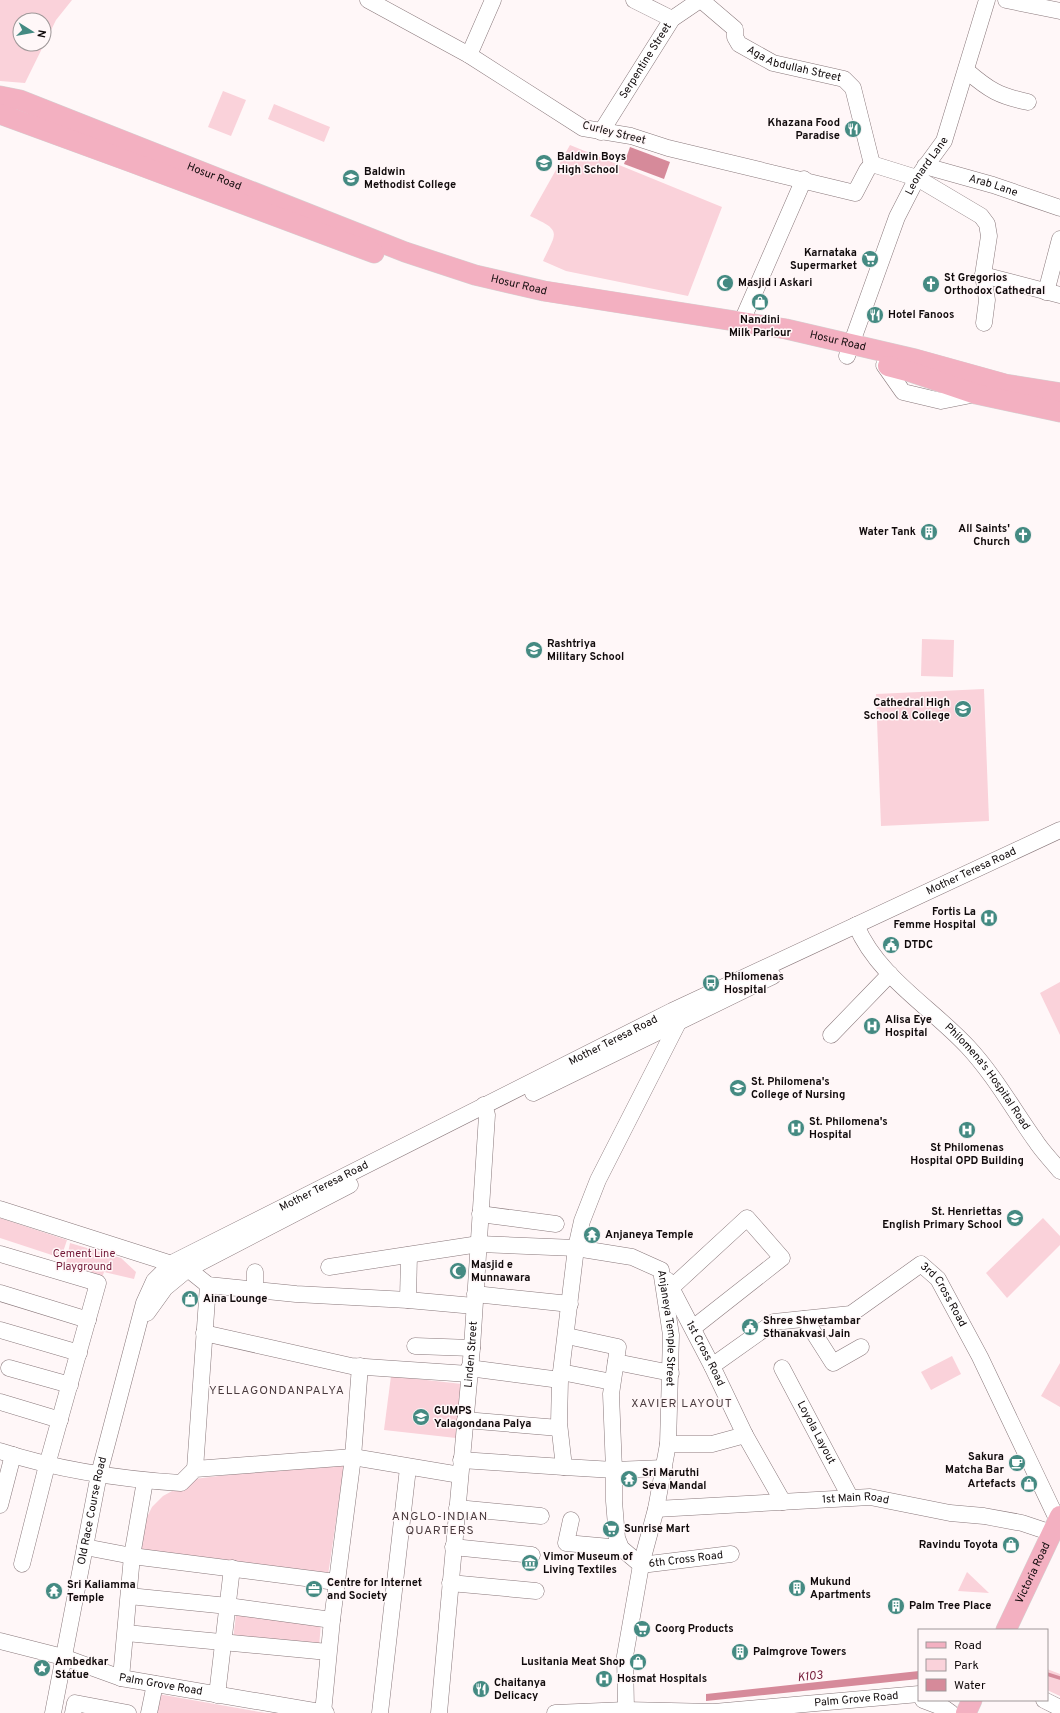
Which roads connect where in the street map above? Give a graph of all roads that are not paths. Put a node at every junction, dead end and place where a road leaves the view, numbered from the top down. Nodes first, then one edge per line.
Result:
1 (368, 0) edge
2 (493, 0) edge
3 (634, 0) edge
4 (701, 0) edge
5 (987, 0) edge
6 (1006, 0) edge
7 (1060, 11) edge
8 (672, 19) junction
9 (469, 54) junction
10 (966, 71) junction
11 (0, 96) edge
12 (1028, 102) dead end
13 (0, 114) edge
14 (600, 132) junction
15 (872, 164) junction
16 (921, 172) junction
17 (948, 172) junction
18 (804, 179) junction
19 (938, 192) junction
20 (1060, 208) edge
21 (1060, 239) edge
22 (983, 275) junction
23 (1053, 293) edge
24 (742, 321) junction
25 (984, 323) dead end
26 (851, 342) junction
27 (1060, 393) edge
28 (1060, 412) edge
29 (1060, 830) edge
30 (1060, 840) edge
31 (858, 930) junction
32 (890, 974) junction
33 (678, 1023) junction
34 (831, 1035) dead end
35 (486, 1110) junction
36 (1060, 1171) edge
37 (0, 1209) edge
38 (480, 1214) junction
39 (556, 1224) dead end
40 (479, 1244) junction
41 (576, 1248) junction
42 (0, 1254) edge
43 (409, 1255) junction
44 (172, 1263) junction
45 (329, 1267) dead end
46 (188, 1269) junction
47 (661, 1270) junction
48 (255, 1272) dead end
49 (208, 1285) junction
50 (672, 1288) junction
51 (255, 1290) junction
52 (0, 1293) edge
53 (408, 1300) junction
54 (475, 1300) junction
55 (570, 1304) junction
56 (805, 1319) junction
57 (88, 1320) junction
58 (693, 1328) junction
59 (0, 1330) edge
60 (204, 1333) junction
61 (137, 1334) junction
62 (567, 1336) junction
63 (415, 1346) dead end
64 (861, 1347) dead end
65 (472, 1348) junction
66 (79, 1353) junction
67 (616, 1362) junction
68 (360, 1366) junction
69 (712, 1366) junction
70 (9, 1368) dead end
71 (782, 1368) dead end
72 (469, 1371) junction
73 (671, 1373) junction
74 (561, 1376) junction
75 (612, 1382) junction
76 (70, 1385) junction
77 (0, 1402) edge
78 (60, 1420) junction
79 (465, 1420) junction
80 (559, 1428) junction
81 (745, 1435) junction
82 (668, 1444) junction
83 (7, 1453) edge
84 (353, 1457) junction
85 (47, 1465) junction
86 (460, 1467) junction
87 (564, 1467) junction
88 (408, 1468) junction
89 (664, 1468) junction
90 (195, 1469) junction
91 (614, 1470) junction
92 (99, 1474) junction
93 (145, 1480) junction
94 (1, 1495) edge
95 (850, 1497) junction
96 (783, 1502) junction
97 (457, 1508) junction
98 (656, 1509) junction
99 (541, 1516) dead end
100 (571, 1520) dead end
101 (1057, 1523) edge
102 (84, 1547) junction
103 (454, 1547) junction
104 (621, 1548) junction
105 (731, 1554) dead end
106 (532, 1555) dead end
107 (132, 1556) junction
108 (22, 1564) dead end
109 (641, 1565) junction
110 (232, 1568) junction
111 (336, 1582) junction
112 (450, 1583) junction
113 (536, 1591) dead end
114 (129, 1596) junction
115 (228, 1606) junction
116 (332, 1620) junction
117 (1006, 1629) edge
118 (126, 1633) junction
119 (0, 1641) edge
120 (224, 1643) junction
121 (328, 1652) junction
122 (63, 1658) junction
123 (120, 1678) junction
124 (155, 1684) junction
125 (217, 1695) junction
126 (917, 1697) edge
127 (927, 1701) edge
128 (972, 1701) edge
129 (1046, 1701) edge
130 (1060, 1708) edge
131 (626, 1710) junction
132 (53, 1713) edge
133 (73, 1713) edge
134 (128, 1713) edge
135 (149, 1713) edge
136 (319, 1713) edge
137 (380, 1713) edge
138 (439, 1713) edge
139 (555, 1713) edge
140 (714, 1713) edge
141 (951, 1713) edge
142 (966, 1713) edge

1 - 9 street, Curley Street
2 - 9 street
3 - 8 street
4 - 8 street, Serpentine Street
4 - 15 street, Aga Abdullah Street
5 - 10 street, Leonard Lane
6 - 7 street
8 - 14 street, Serpentine Street
9 - 14 street, Curley Street
10 - 12 street
10 - 16 street, Leonard Lane
11 - 24 main road, Hosur Road
13 - 26 main road, Hosur Road
14 - 18 street, Curley Street
15 - 16 street
15 - 18 street, Curley Street
16 - 17 street, Arab Lane
16 - 19 street
16 - 26 street, Leonard Lane
17 - 19 street
17 - 20 street, Arab Lane
18 - 24 street
19 - 22 street
21 - 23 street
22 - 23 street
22 - 25 street
24 - 26 main road, Hosur Road
26 - 27 main road, Hosur Road
26 - 28 main road, Hosur Road
29 - 31 street, Mother Teresa Road
30 - 31 street, Mother Teresa Road
31 - 32 street, Philomena's Hospital Road
31 - 33 street, Mother Teresa Road
31 - 35 street, Mother Teresa Road
32 - 34 street
32 - 36 street, Philomena's Hospital Road
33 - 35 street, Mother Teresa Road
33 - 41 street
35 - 38 street, Linden Street
35 - 44 street, Mother Teresa Road
35 - 46 street, Mother Teresa Road
37 - 44 street
38 - 39 street
38 - 40 street, Linden Street
40 - 41 street, Anjaneya Temple Street
40 - 43 street, Anjaneya Temple Street
40 - 54 street, Linden Street
41 - 47 street, Anjaneya Temple Street
41 - 55 street
42 - 57 street
43 - 45 street, Anjaneya Temple Street
43 - 53 street
44 - 46 street
44 - 61 street, Mother Teresa Road
46 - 49 street
46 - 61 street, Mother Teresa Road
47 - 50 street, 1st Cross Road
47 - 73 street, Anjaneya Temple Street
48 - 51 street
49 - 51 street
49 - 60 street
50 - 58 street, 1st Cross Road
50 - 58 street
51 - 53 street
52 - 57 street
53 - 54 street
54 - 55 street
54 - 65 street, Linden Street
55 - 62 street
56 - 64 street
56 - 69 street, 3rd Cross Road
56 - 101 street, 3rd Cross Road
57 - 66 street
58 - 69 street, 1st Cross Road
59 - 66 street
60 - 68 street
60 - 90 street
61 - 92 street, Old Race Course Road
62 - 67 street
62 - 74 street
63 - 65 street
65 - 72 street, Linden Street
66 - 76 street
67 - 73 street
67 - 75 street
68 - 72 street
68 - 84 street
69 - 81 street, 1st Cross Road
70 - 76 street
71 - 95 street, Loyola Layout
72 - 74 street
72 - 79 street, Linden Street
73 - 82 street, Anjaneya Temple Street
74 - 75 street
74 - 80 street
75 - 91 street
76 - 78 street
77 - 78 street
78 - 85 street
79 - 80 street
79 - 86 street, Linden Street
80 - 87 street
81 - 82 street
81 - 96 street, 1st Cross Road
82 - 89 street, Anjaneya Temple Street
83 - 85 street
83 - 94 street
84 - 88 street
84 - 90 street
84 - 111 street
85 - 92 street
85 - 108 street
86 - 87 street
86 - 88 street
86 - 97 street, Linden Street
87 - 91 street
88 - 137 street
89 - 91 street
89 - 98 street, Anjaneya Temple Street
90 - 93 street
91 - 104 street
92 - 93 street
92 - 102 street, Old Race Course Road
93 - 107 street
95 - 96 street, 1st Main Road
95 - 101 street, 1st Main Road
96 - 98 street, 1st Main Road
97 - 99 street
97 - 103 street, Linden Street
98 - 109 street, Anjaneya Temple Street
100 - 104 street
101 - 117 main road, Victoria Road
102 - 107 street
102 - 122 street, Old Race Course Road
103 - 106 street
103 - 112 street, Linden Street
104 - 109 street
105 - 109 street, 6th Cross Road
107 - 110 street
107 - 114 street
109 - 131 street, Anjaneya Temple Street
110 - 111 street
110 - 115 street
111 - 116 street
112 - 113 street
112 - 138 street, Linden Street
114 - 115 street
114 - 118 street
115 - 116 street
115 - 120 street
116 - 121 street
118 - 120 street
118 - 123 street
119 - 122 street, Palm Grove Road
120 - 121 street
120 - 125 street
121 - 136 street
122 - 123 street, Palm Grove Road
122 - 132 street, Old Race Course Road
123 - 124 street, Palm Grove Road
124 - 125 street, Palm Grove Road
124 - 135 street
125 - 136 street, Palm Grove Road
126 - 140 street, Palm Grove Road
127 - 141 street
128 - 142 main road
129 - 130 street
131 - 139 street, Palm Grove Road
131 - 140 street, Palm Grove Road
133 - 134 street

